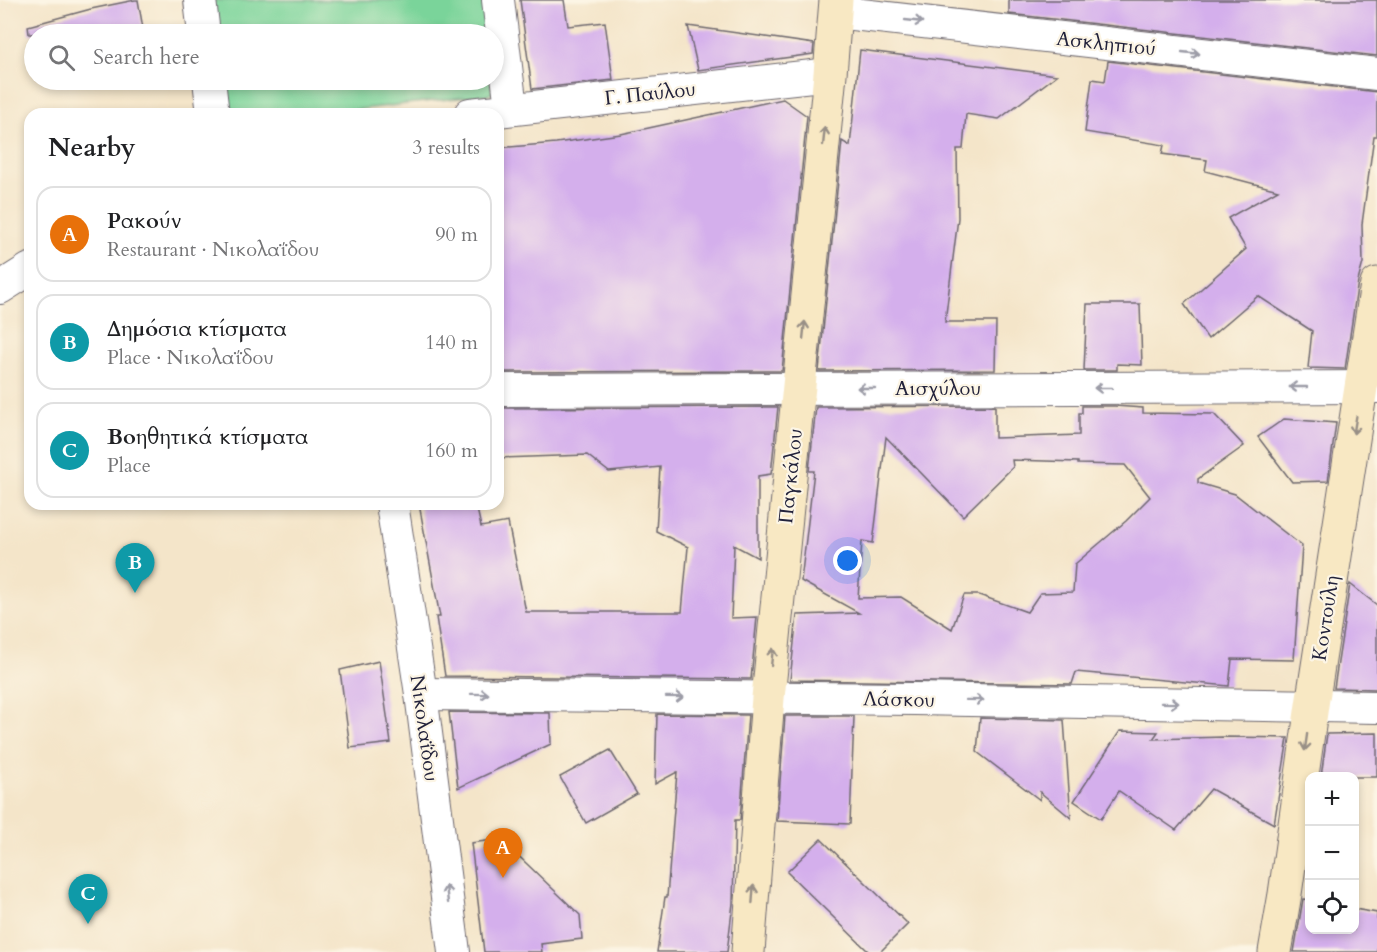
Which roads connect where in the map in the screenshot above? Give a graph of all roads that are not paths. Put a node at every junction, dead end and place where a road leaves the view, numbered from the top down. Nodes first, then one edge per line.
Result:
1 (200, 0) edge
2 (498, 0) edge
3 (835, 6) edge
4 (203, 24) edge
5 (501, 24) edge
6 (504, 50) edge
7 (830, 74) junction
8 (1377, 74) edge
9 (210, 90) edge
10 (212, 108) edge
11 (511, 108) junction
12 (504, 109) edge
13 (24, 273) edge
14 (1377, 284) edge
15 (0, 288) edge
16 (1369, 387) edge
17 (798, 388) junction
18 (504, 390) edge
19 (393, 510) edge
20 (421, 694) junction
21 (768, 698) junction
22 (1312, 705) junction
23 (1377, 707) edge
24 (454, 952) edge
25 (748, 952) edge
26 (1275, 952) edge

1 - 4 street
2 - 5 street
3 - 7 main road, Παγκάλου
3 -> 8 street, Ασκληπιού
6 - 11 street
7 - 11 street, Γ. Παύλου
17 -> 7 main road, Παγκάλου
9 - 10 street
11 - 12 street, Γ. Παύλου
13 - 15 street
14 - 16 main road, Κοντούλη
16 -> 17 street, Αισχύλου
16 -> 22 main road, Κοντούλη
17 - 18 street, Αισχύλου
21 -> 17 main road, Παγκάλου
19 - 20 street, Νικολαΐδου
20 -> 21 street, Λάσκου
24 -> 20 street, Νικολαΐδου
21 -> 22 street, Λάσκου
25 -> 21 main road, Παγκάλου
22 - 23 street, Λάσκου
22 -> 26 main road, Κοντούλη

